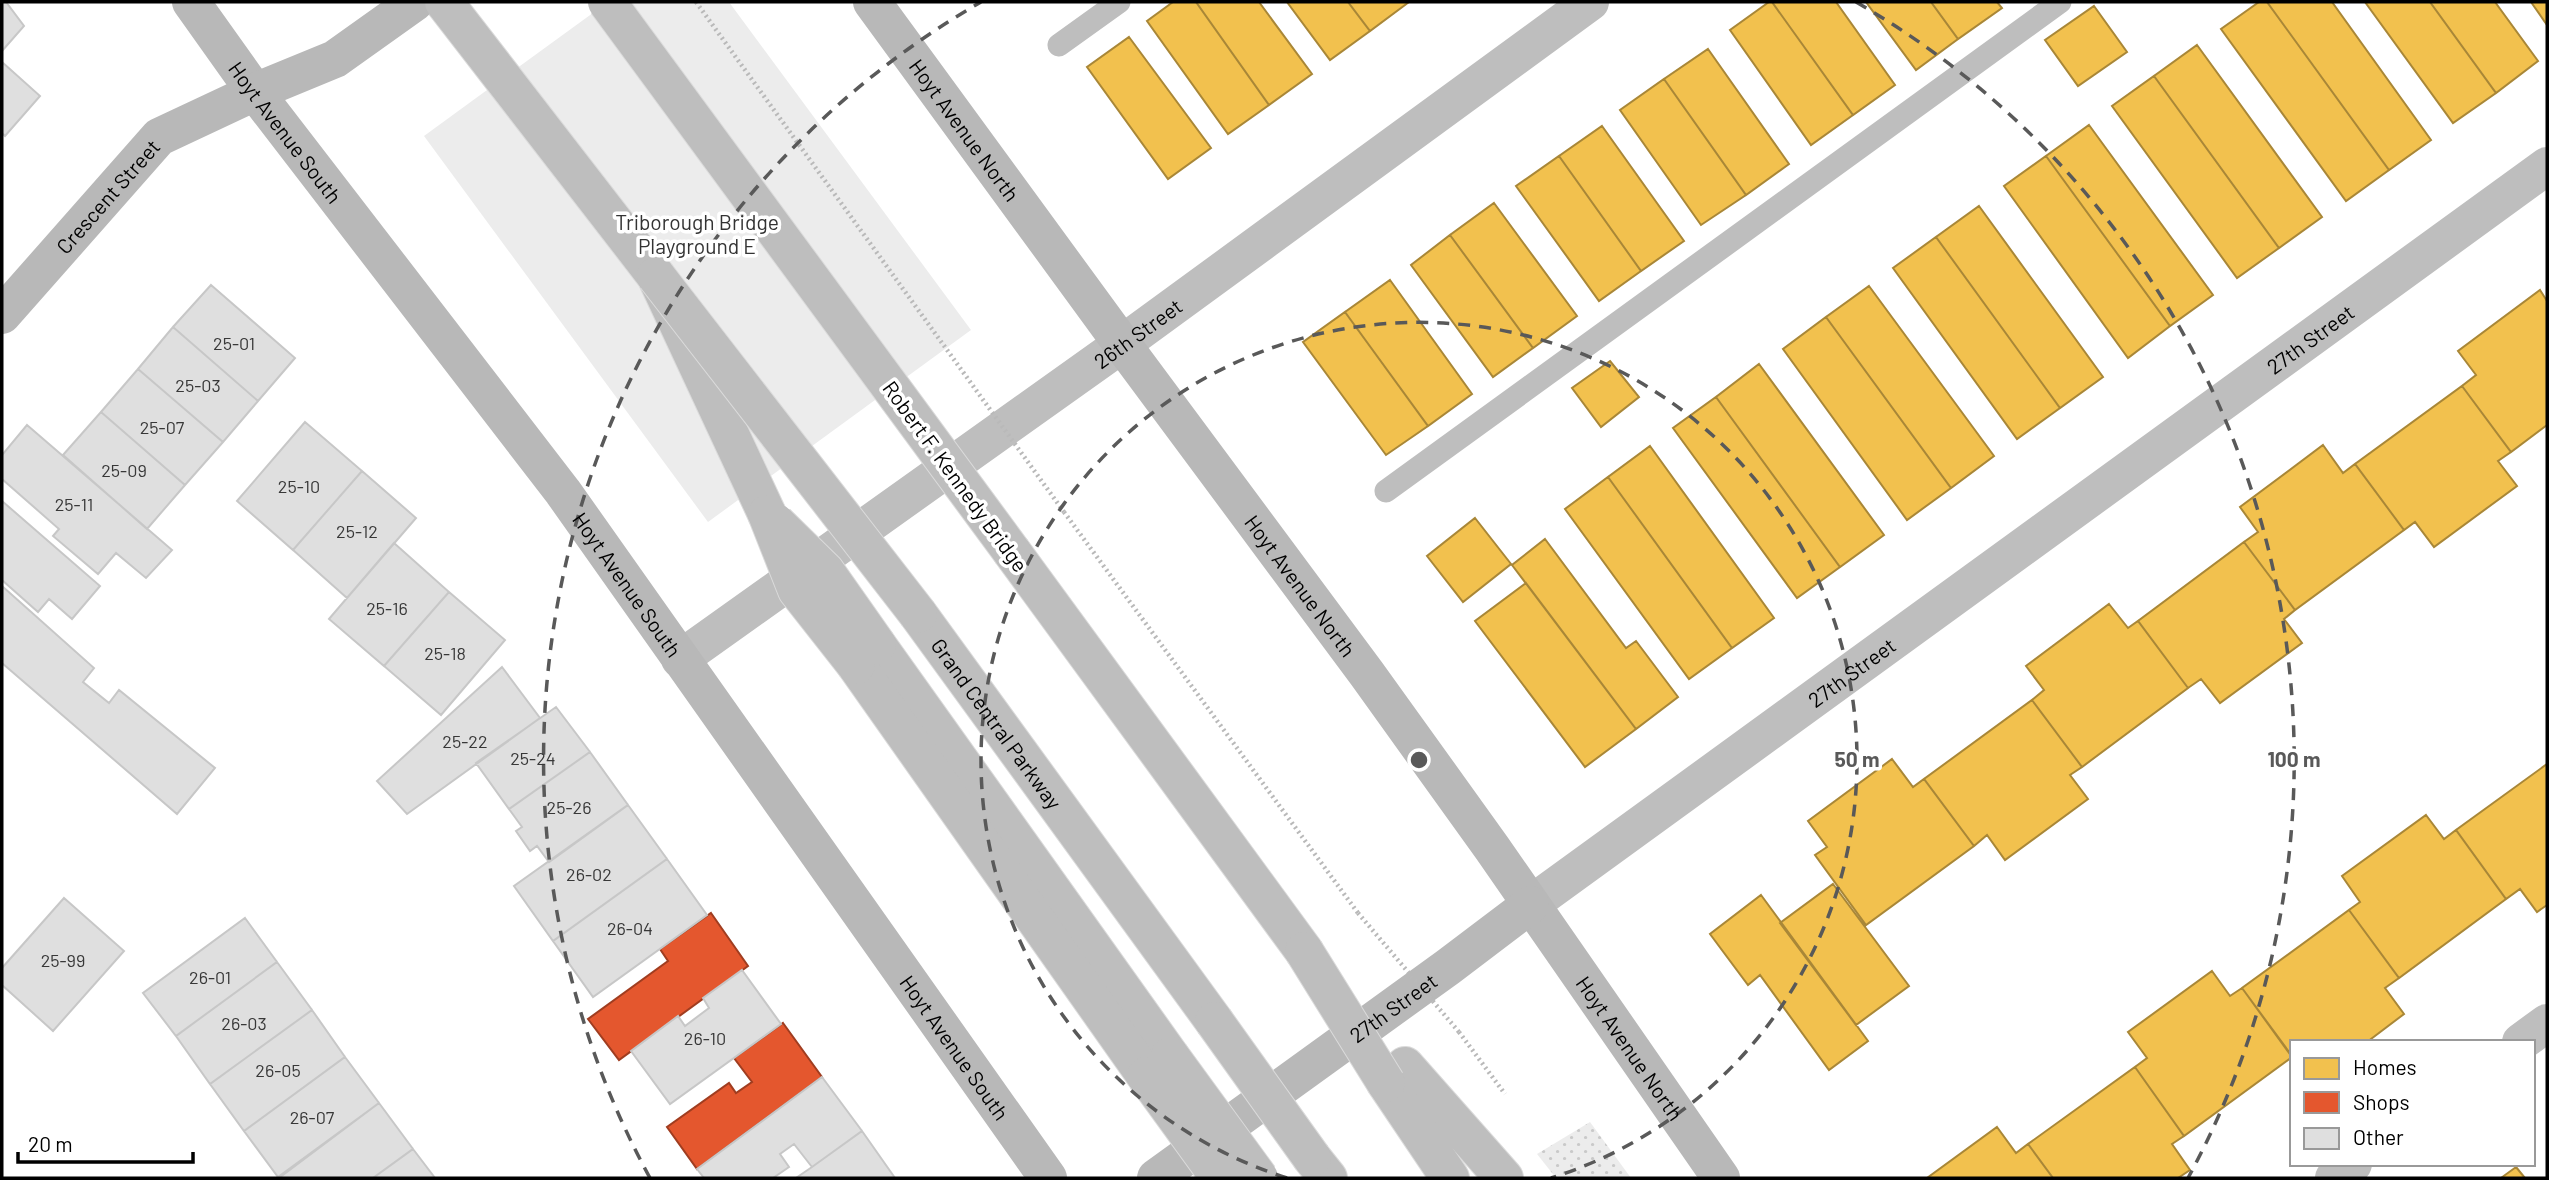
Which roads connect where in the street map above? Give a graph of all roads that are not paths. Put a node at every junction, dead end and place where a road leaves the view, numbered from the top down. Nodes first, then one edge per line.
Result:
1 (191, 2) edge
2 (415, 2) edge
3 (444, 2) edge
4 (607, 2) edge
5 (872, 2) edge
6 (1119, 2) edge
7 (1590, 2) edge
8 (2060, 2) edge
9 (1059, 45) dead end
10 (255, 92) junction
11 (2547, 166) edge
12 (656, 276) junction
13 (2, 315) edge
14 (1122, 344) junction
15 (1386, 491) dead end
16 (680, 659) junction
17 (1530, 905) junction
18 (2547, 1023) edge
19 (2524, 1040) edge
20 (1158, 1066) junction
21 (1396, 1074) junction
22 (2350, 1166) edge
23 (1320, 1168) edge
24 (1048, 1178) edge
25 (1156, 1178) edge
26 (1220, 1178) edge
27 (1259, 1178) edge
28 (1450, 1178) edge
29 (1504, 1178) edge
30 (1721, 1178) edge
31 (2334, 1178) edge

1 - 10 main road, Hoyt Avenue South
2 - 10 main road, Crescent Street
3 - 12 main road
4 - 21 main road, Robert F. Kennedy Bridge, bridge
5 - 14 main road, Hoyt Avenue North
6 - 9 lane
7 - 14 main road, 26th Street
8 - 15 lane
10 - 13 main road, Crescent Street
10 - 16 main road, Hoyt Avenue South
11 - 17 main road, 27th Street
12 - 20 main road, bridge
12 - 23 main road, Grand Central Parkway, bridge
14 - 16 main road, 26th Street
14 - 17 main road, Hoyt Avenue North
16 - 24 main road, Hoyt Avenue South
17 - 25 main road, 27th Street
17 - 30 main road, Hoyt Avenue North
18 - 19 main road
20 - 26 main road, bridge
20 - 27 main road, bridge
21 - 28 main road
21 - 29 main road
22 - 31 main road

